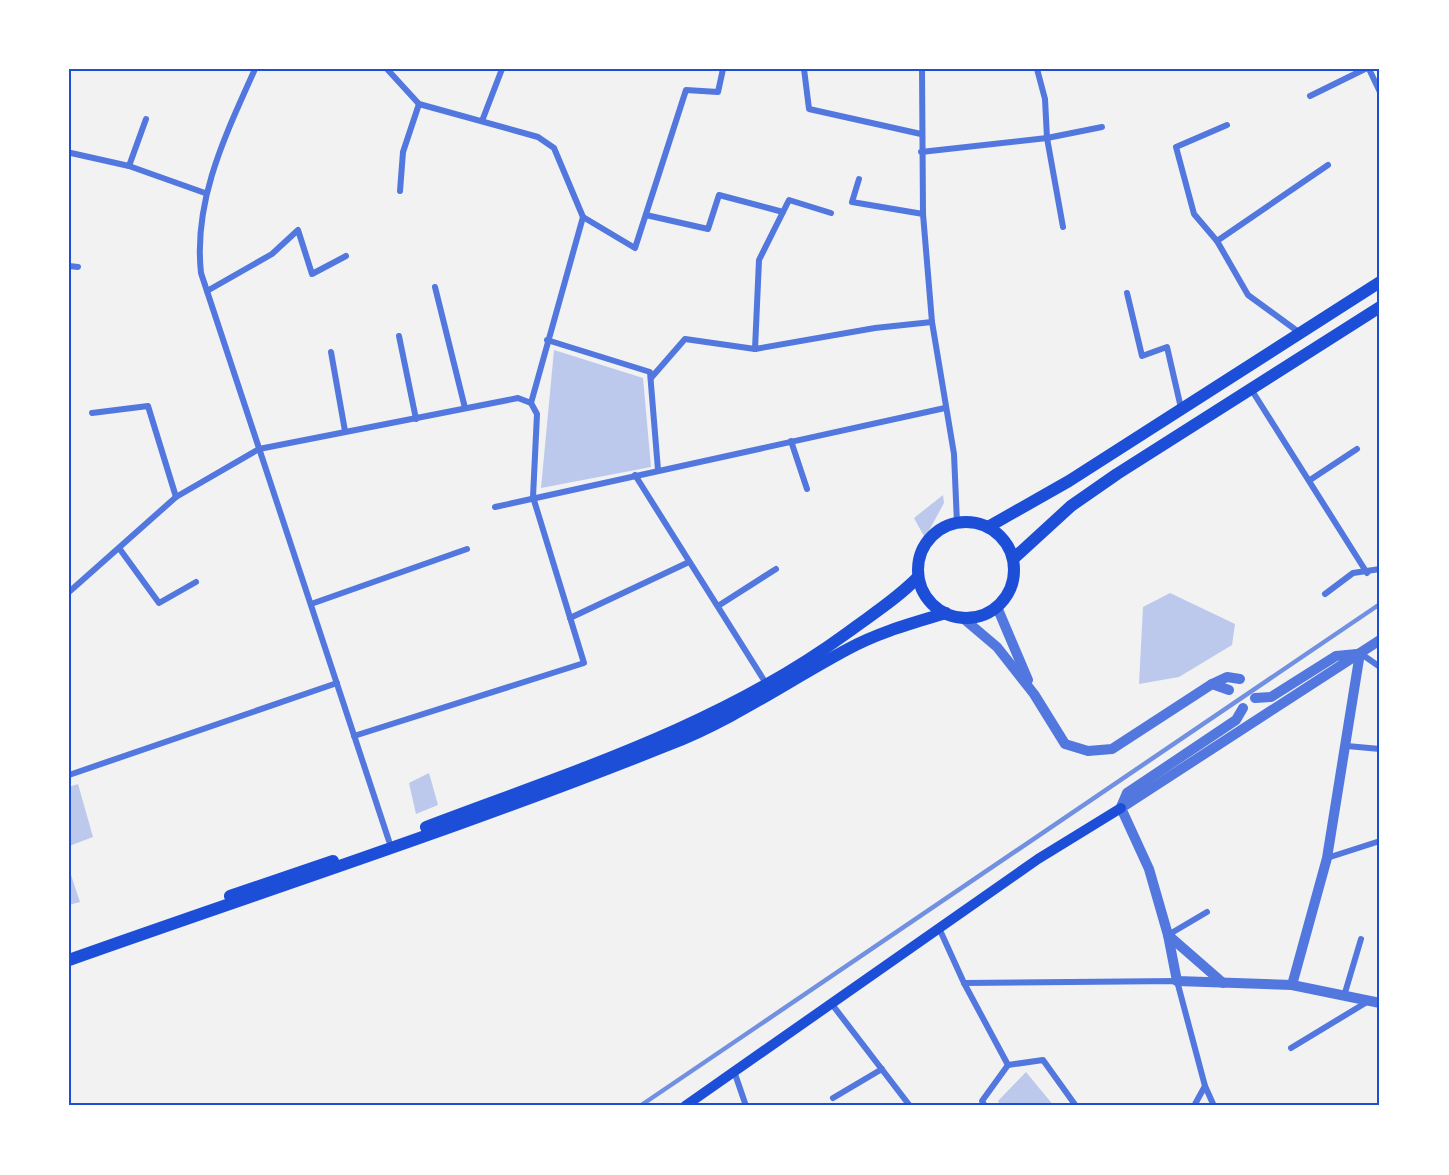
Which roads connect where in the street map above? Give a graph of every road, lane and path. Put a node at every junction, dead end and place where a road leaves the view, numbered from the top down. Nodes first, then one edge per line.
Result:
1 (255, 69) edge
2 (387, 69) edge
3 (502, 69) edge
4 (723, 69) edge
5 (804, 69) edge
6 (922, 69) edge
7 (1036, 69) edge
8 (1367, 69) edge
9 (1380, 92) edge
10 (1310, 96) dead end
11 (419, 104) junction
12 (147, 119) dead end
13 (482, 121) junction
14 (1227, 125) dead end
15 (1102, 127) dead end
16 (921, 134) junction
17 (1047, 138) junction
18 (921, 152) junction
19 (70, 153) dead end
20 (1328, 165) dead end
21 (129, 166) junction
22 (859, 179) dead end
23 (400, 191) dead end
24 (205, 193) junction
25 (783, 212) junction
26 (831, 213) dead end
27 (923, 214) junction
28 (646, 215) junction
29 (583, 217) junction
30 (1063, 227) dead end
31 (1217, 241) junction
32 (346, 256) dead end
33 (69, 266) edge
34 (78, 267) dead end
35 (1380, 282) edge
36 (435, 287) dead end
37 (207, 291) junction
38 (1127, 293) dead end
39 (1380, 307) edge
40 (932, 321) junction
41 (1300, 333) junction
42 (399, 336) dead end
43 (547, 340) junction
44 (755, 349) junction
45 (331, 352) dead end
46 (651, 378) junction
47 (1251, 388) junction
48 (531, 403) junction
49 (465, 408) junction
50 (945, 408) junction
51 (1181, 408) junction
52 (92, 413) dead end
53 (416, 418) junction
54 (1193, 425) junction
55 (345, 431) junction
56 (791, 441) junction
57 (259, 449) junction
58 (1357, 449) dead end
59 (658, 470) junction
60 (634, 475) junction
61 (1310, 480) junction
62 (807, 489) dead end
63 (176, 497) junction
64 (533, 497) junction
65 (495, 507) dead end
66 (957, 523) junction
67 (988, 527) junction
68 (119, 548) junction
69 (467, 549) dead end
70 (1013, 559) junction
71 (689, 562) junction
72 (776, 569) dead end
73 (1380, 569) edge
74 (1367, 573) junction
75 (918, 577) junction
76 (196, 582) dead end
77 (69, 592) edge
78 (1325, 594) dead end
79 (310, 604) junction
80 (718, 606) junction
81 (997, 607) junction
82 (946, 613) junction
83 (570, 618) junction
84 (964, 619) junction
85 (1380, 640) edge
86 (1360, 653) junction
87 (1380, 667) edge
88 (1240, 679) dead end
89 (337, 683) junction
90 (1212, 684) junction
91 (767, 686) junction
92 (1229, 690) dead end
93 (1034, 694) junction
94 (1255, 698) dead end
95 (1243, 708) dead end
96 (354, 736) junction
97 (1347, 746) junction
98 (1380, 749) edge
99 (69, 775) edge
100 (1121, 807) junction
101 (389, 841) junction
102 (1380, 841) edge
103 (1327, 858) junction
104 (1208, 912) dead end
105 (938, 927) junction
106 (1168, 935) junction
107 (1361, 939) dead end
108 (69, 951) edge
109 (69, 960) edge
110 (1177, 981) junction
111 (964, 983) junction
112 (1223, 983) junction
113 (1292, 985) junction
114 (1344, 997) junction
115 (1367, 1002) junction
116 (831, 1003) junction
117 (1380, 1003) edge
118 (1291, 1048) dead end
119 (1008, 1065) junction
120 (882, 1069) junction
121 (733, 1071) junction
122 (1205, 1086) junction
123 (833, 1098) dead end
124 (686, 1106) edge
125 (746, 1106) edge
126 (910, 1106) edge
127 (985, 1106) edge
128 (1076, 1106) edge
129 (1194, 1106) edge
130 (1214, 1106) edge

1 - 24 street
2 - 11 street
3 - 13 street
4 - 28 street
5 - 16 street
6 - 16 street
7 - 17 street
8 - 9 street
8 - 10 street
11 - 13 street
11 - 23 street
12 - 21 street
13 - 29 street
14 - 31 street
15 - 17 street
16 - 18 street
17 - 18 street
17 - 30 street
18 - 27 street
19 - 21 street
20 - 31 street
21 - 24 street
22 - 27 street
24 - 37 street
25 - 26 street
25 - 28 street
25 - 44 street
27 - 40 street
28 - 29 street
29 - 43 street
31 - 41 street
32 - 37 street
33 - 34 street
35 - 41 main road
36 - 49 street
37 - 57 street
38 - 51 street
39 - 47 main road
40 - 44 street
40 - 50 street
41 - 51 main road
42 - 53 street
43 - 46 street
43 - 48 street
44 - 46 street
45 - 55 street
46 - 59 street
47 - 54 main road
47 - 61 street
48 - 49 street
48 - 64 street
49 - 53 street
50 - 56 street
50 - 66 street
51 - 54 main road
51 - 67 main road
52 - 63 street
53 - 55 street
54 - 70 main road
55 - 57 street
56 - 59 street
56 - 62 street
57 - 63 street
57 - 79 street
58 - 61 street
59 - 60 street
60 - 64 street
60 - 71 street
61 - 74 street
63 - 68 street
64 - 65 street
64 - 83 street
66 - 67 main road
66 - 75 main road
67 - 70 main road
68 - 76 street
68 - 77 street
69 - 79 street
70 - 81 main road
71 - 80 street
71 - 83 street
72 - 80 street
73 - 74 street
74 - 78 street
75 - 82 main road
75 - 91 main road
79 - 89 street
80 - 91 street
81 - 84 main road
81 - 93 street
82 - 84 main road
82 - 109 main road
83 - 96 street
84 - 93 street
85 - 86 street
86 - 87 street
86 - 94 street
86 - 97 street
86 - 100 street
88 - 90 street
89 - 96 street
89 - 99 street
90 - 92 street
90 - 93 street
91 - 101 main road
95 - 100 street
96 - 101 street
97 - 98 street
97 - 103 street
100 - 105 main road
100 - 106 street
101 - 108 main road
102 - 103 street
103 - 113 street
104 - 106 street
105 - 111 street
105 - 116 main road
106 - 110 street
106 - 112 street
107 - 114 street
110 - 111 street
110 - 112 street
110 - 122 street
111 - 119 street
112 - 113 street
113 - 114 street
114 - 115 street
115 - 117 street
115 - 118 street
116 - 120 street
116 - 121 main road
119 - 127 street
119 - 128 street
120 - 123 street
120 - 126 street
121 - 124 main road
121 - 125 street
122 - 129 street
122 - 130 street

